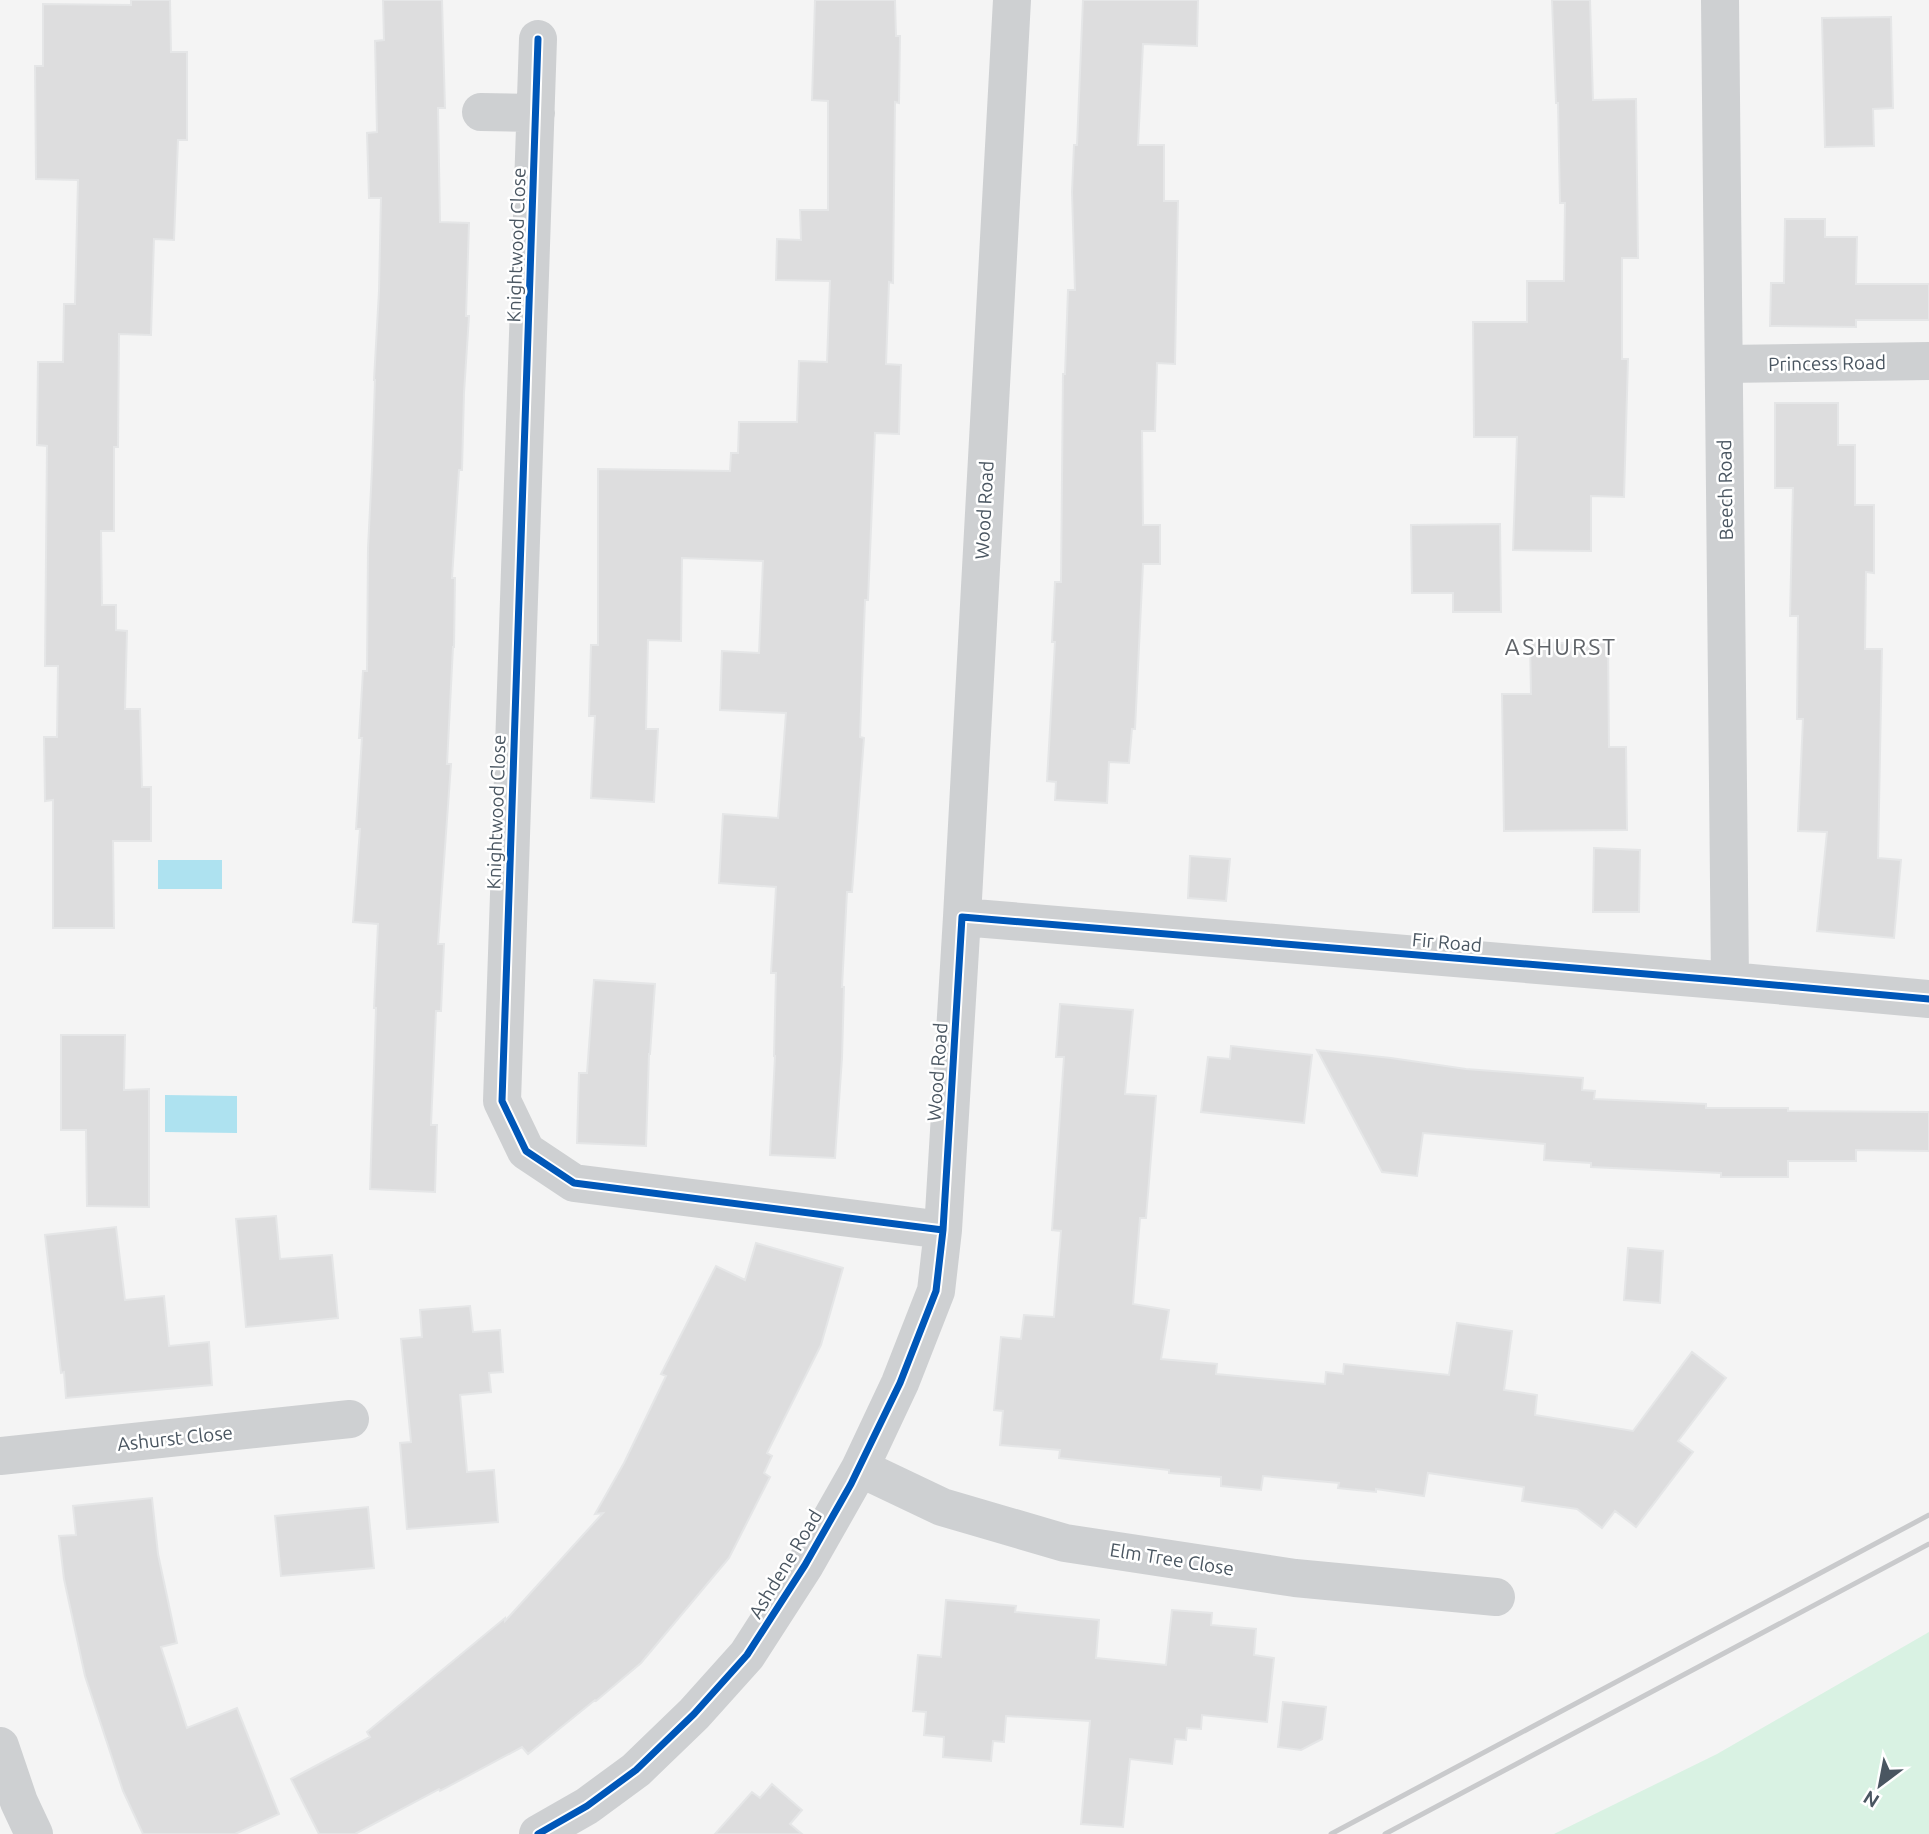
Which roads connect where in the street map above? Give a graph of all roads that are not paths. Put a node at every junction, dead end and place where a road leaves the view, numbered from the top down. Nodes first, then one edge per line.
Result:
1 (1012, 0) edge
2 (1720, 0) edge
3 (538, 39) dead end
4 (481, 111) dead end
5 (536, 113) junction
6 (1929, 361) edge
7 (1724, 364) junction
8 (962, 917) junction
9 (1731, 981) junction
10 (1929, 999) edge
11 (943, 1230) junction
12 (350, 1419) dead end
13 (0, 1457) edge
14 (860, 1468) junction
15 (1496, 1597) dead end
16 (0, 1746) edge
17 (34, 1834) edge
18 (538, 1834) edge

1 - 8 street, Wood Road
2 - 7 street, Beech Road
3 - 5 street, Knightwood Close
4 - 5 street
5 - 11 street, Knightwood Close
6 - 7 street, Princess Road
7 - 9 street, Beech Road
8 - 9 street, Fir Road
8 - 11 street, Wood Road
9 - 10 street, Fir Road
11 - 14 street, Ashdene Road
12 - 13 street, Ashurst Close
14 - 15 street, Elm Tree Close
14 - 18 street, Ashdene Road
16 - 17 street

